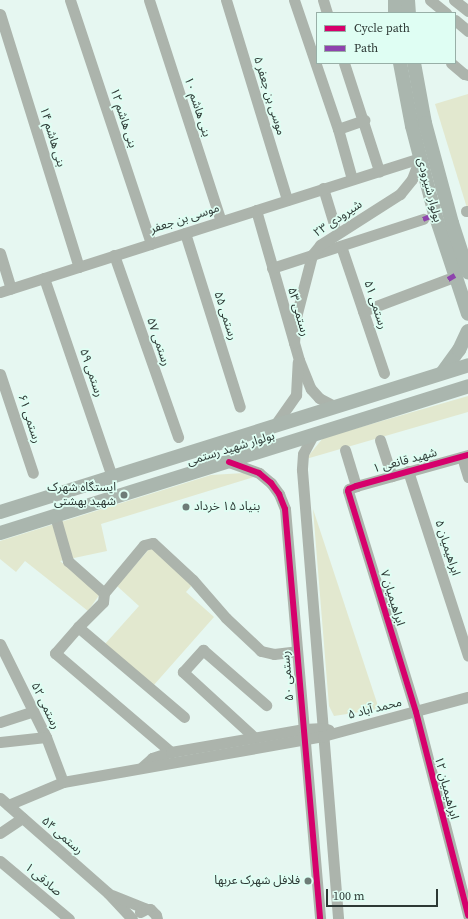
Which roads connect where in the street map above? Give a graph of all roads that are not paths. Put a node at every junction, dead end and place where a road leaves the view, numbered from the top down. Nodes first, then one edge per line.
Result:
1 (70, 0) edge
2 (149, 0) edge
3 (226, 0) edge
4 (294, 0) edge
5 (323, 0) edge
6 (395, 0) edge
7 (408, 0) edge
8 (430, 0) edge
9 (454, 0) edge
10 (468, 11) edge
11 (327, 12) edge
12 (395, 12) edge
13 (409, 12) edge
14 (445, 12) edge
15 (0, 14) edge
16 (456, 21) edge
17 (468, 31) edge
18 (344, 64) edge
19 (400, 64) edge
20 (414, 64) edge
21 (451, 64) edge
22 (468, 75) edge
23 (364, 120) junction
24 (338, 129) junction
25 (420, 158) junction
26 (379, 171) junction
27 (352, 179) junction
28 (324, 188) junction
29 (288, 200) junction
30 (256, 210) junction
31 (423, 218) dead end
32 (220, 221) junction
33 (334, 224) dead end
34 (185, 233) junction
35 (150, 244) junction
36 (341, 246) junction
37 (0, 253) edge
38 (114, 256) junction
39 (312, 256) junction
40 (79, 267) junction
41 (272, 268) junction
42 (468, 272) edge
43 (44, 278) junction
44 (448, 279) dead end
45 (11, 288) junction
46 (0, 292) edge
47 (363, 311) junction
48 (468, 314) edge
49 (468, 331) edge
50 (294, 343) junction
51 (298, 360) junction
52 (468, 364) edge
53 (448, 371) junction
54 (384, 373) dead end
55 (0, 374) edge
56 (462, 388) edge
57 (240, 407) dead end
58 (336, 407) junction
59 (275, 425) junction
60 (313, 435) junction
61 (178, 437) dead end
62 (380, 440) dead end
63 (345, 450) dead end
64 (465, 456) edge
65 (229, 462) junction
66 (408, 471) junction
67 (33, 473) dead end
68 (112, 476) junction
69 (392, 476) junction
70 (468, 477) edge
71 (352, 488) junction
72 (304, 506) junction
73 (285, 509) junction
74 (0, 512) edge
75 (54, 516) junction
76 (0, 533) edge
77 (104, 593) junction
78 (78, 627) junction
79 (0, 644) edge
80 (297, 651) junction
81 (468, 656) edge
82 (467, 700) edge
83 (266, 705) dead end
84 (33, 710) junction
85 (416, 712) junction
86 (184, 717) dead end
87 (0, 722) edge
88 (323, 732) junction
89 (304, 734) junction
90 (46, 737) junction
91 (255, 738) junction
92 (0, 742) edge
93 (171, 752) junction
94 (141, 768) junction
95 (63, 782) junction
96 (4, 802) edge
97 (22, 818) junction
98 (0, 833) edge
99 (0, 862) edge
100 (108, 893) junction
101 (146, 909) junction
102 (468, 915) edge
103 (158, 918) edge
104 (69, 919) edge
105 (132, 919) edge
106 (136, 919) edge
107 (320, 919) edge
108 (338, 919) edge

1 - 35 street, بنی هاشم ۱۲
2 - 32 street, بنی هاشم ۱۰
3 - 29 street, موسی بن جعفر ۵
4 - 24 street
5 - 11 street
6 - 12 main road
7 - 13 main road
8 - 14 street
9 - 10 street
15 - 40 street, بنی هاشم ۱۴
16 - 17 street
18 - 23 street
19 - 25 main road, بولوار شیرودی
20 - 42 main road, بولوار شیرودی
21 - 22 street
23 - 24 street
23 - 26 street
24 - 27 street
25 - 26 street, موسی بن جعفر
25 - 39 street, شیرودی ۲۳
25 - 48 main road, بولوار شیرودی
26 - 27 street, موسی بن جعفر
27 - 28 street, موسی بن جعفر
28 - 29 street, موسی بن جعفر
28 - 33 street
29 - 30 street, موسی بن جعفر
30 - 32 street, موسی بن جعفر
30 - 41 street, رستمی ۵۳
31 - 36 street
32 - 34 street, موسی بن جعفر
34 - 35 street, موسی بن جعفر
34 - 57 street, رستمی ۵۵
35 - 38 street, موسی بن جعفر
36 - 39 street
36 - 47 street, رستمی ۵۱
37 - 45 street
38 - 40 street, موسی بن جعفر
38 - 61 street, رستمی ۵۷
39 - 41 street
39 - 50 street, شیرودی ۲۳
40 - 43 street, موسی بن جعفر
41 - 50 street, رستمی ۵۳
43 - 45 street, موسی بن جعفر
43 - 68 street, رستمی ۵۹
44 - 47 street
45 - 46 street, موسی بن جعفر
47 - 54 street, رستمی ۵۱
49 - 53 main road
50 - 51 street, رستمی ۵۳
51 - 58 street, رستمی ۵۳
51 - 59 street
52 - 53 main road, بولوار شهید رستمی
53 - 56 main road
53 - 58 main road, بولوار شهید رستمی
55 - 67 street, رستمی ۶۱
56 - 60 main road, بولوار شهید رستمی
58 - 59 main road, بولوار شهید رستمی
59 - 68 main road, بولوار شهید رستمی
60 - 65 main road, بولوار شهید رستمی
60 - 72 street
62 - 69 street
63 - 71 street, ابراهیمیان ۷
64 - 66 street, شهید قانعی ۱
64 - 70 street
65 - 73 street, رستمی ۵۰
65 - 75 main road, بولوار شهید رستمی
66 - 69 street, شهید قانعی ۱
66 - 81 street, ابراهیمیان ۵
68 - 74 main road, بولوار شهید رستمی
69 - 71 street, شهید قانعی ۱
71 - 85 street, ابراهیمیان ۷
72 - 73 street
72 - 88 street
73 - 80 street, رستمی ۵۰
75 - 76 main road, بولوار شهید رستمی
75 - 77 street
77 - 78 street
77 - 80 street
78 - 86 street
78 - 93 street
79 - 84 street, رستمی ۵۲
80 - 89 street, رستمی ۵۰
82 - 85 street, محمد آباد ۵
83 - 91 street
84 - 87 street
84 - 90 street, رستمی ۵۲
85 - 88 street, محمد آباد ۵
85 - 102 street, ابراهیمیان ۱۲
88 - 89 street, محمد آباد ۵
88 - 108 street
89 - 91 street
89 - 94 street
89 - 107 street, رستمی ۵۰
90 - 92 street
90 - 95 street, رستمی ۵۲
91 - 93 street
93 - 94 street
94 - 95 street
95 - 96 street
96 - 97 street, رستمی ۵۴
97 - 98 street
97 - 100 street, رستمی ۵۴
99 - 104 street, صادقی ۱
100 - 101 street, رستمی ۵۴
100 - 105 street, رستمی ۵۴
101 - 103 street, رستمی ۵۴
101 - 106 street

